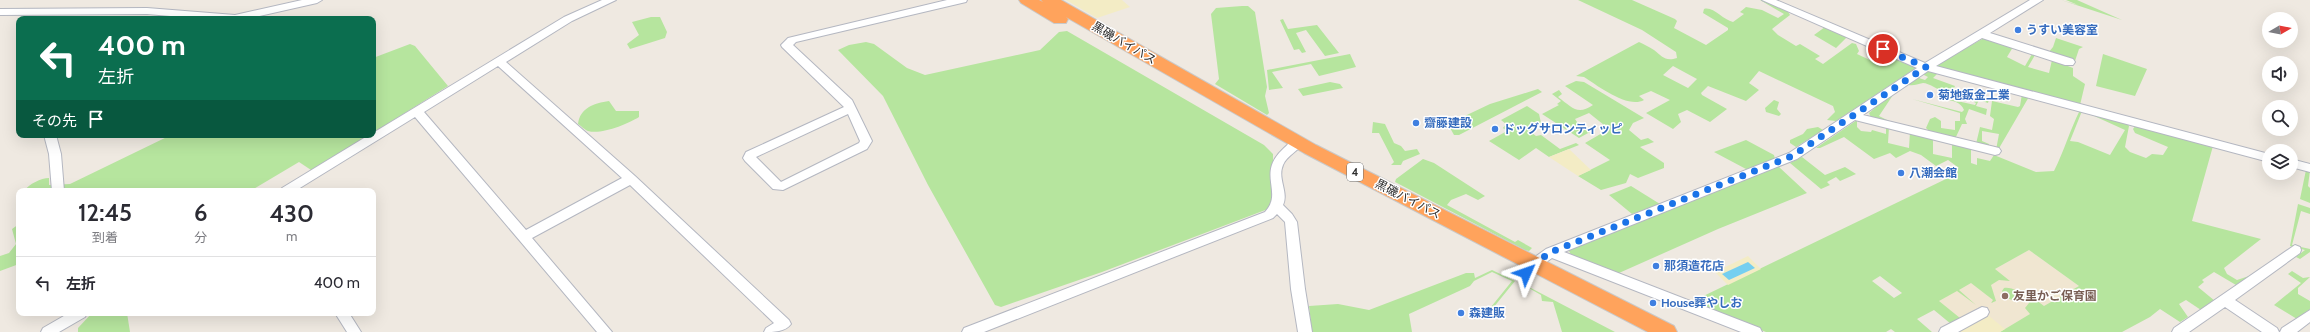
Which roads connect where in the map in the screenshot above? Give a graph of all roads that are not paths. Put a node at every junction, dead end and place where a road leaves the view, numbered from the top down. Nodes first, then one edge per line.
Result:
1 (22, 0) edge
2 (317, 0) edge
3 (611, 0) edge
4 (962, 0) edge
5 (1027, 0) edge
6 (1049, 0) edge
7 (1767, 0) edge
8 (2038, 0) edge
9 (0, 12) edge
10 (25, 15) edge
11 (210, 16) edge
12 (244, 16) edge
13 (1980, 34) junction
14 (500, 62) junction
15 (2069, 62) dead end
16 (1926, 67) junction
17 (851, 108) junction
18 (417, 112) junction
19 (1853, 116) junction
20 (376, 137) edge
21 (51, 138) edge
22 (374, 138) edge
23 (1294, 146) junction
24 (1995, 152) dead end
25 (2262, 156) edge
26 (2298, 165) edge
27 (2310, 168) edge
28 (631, 179) junction
29 (58, 188) edge
30 (291, 188) edge
31 (1277, 207) junction
32 (524, 237) junction
33 (2295, 250) dead end
34 (1551, 252) junction
35 (1529, 269) junction
36 (2224, 300) junction
37 (1982, 312) dead end
38 (2310, 314) edge
39 (344, 316) edge
40 (71, 319) edge
41 (48, 332) edge
42 (354, 332) edge
43 (605, 332) edge
44 (772, 332) edge
45 (969, 332) edge
46 (1305, 332) edge
47 (1640, 332) edge
48 (1667, 332) edge
49 (1755, 332) edge
50 (1946, 332) edge
51 (2179, 332) edge
52 (2272, 332) edge
53 (2287, 332) edge

1 - 10 street
2 - 12 street
3 - 14 street
4 - 17 street
5 - 23 highway, 黒磯バイパス / 4
6 - 23 highway, 黒磯バイパス / 4
7 - 16 street
8 - 13 street
9 - 10 street
10 - 11 street
13 - 15 street
13 - 16 street
14 - 18 street
14 - 28 street
16 - 19 street
16 - 25 street
17 - 17 street
18 - 20 street
18 - 32 street
19 - 24 street
19 - 34 street
21 - 29 street
22 - 30 street
23 - 31 street
23 - 35 highway, 黒磯バイパス / 4
26 - 27 street
28 - 32 street
28 - 44 street
31 - 45 street
31 - 46 street
32 - 43 street
33 - 36 street
34 - 35 street
34 - 49 street
35 - 47 highway, 黒磯バイパス / 4
35 - 48 highway, 黒磯バイパス / 4
36 - 51 street
36 - 52 street
37 - 50 street
38 - 53 street
39 - 42 street
40 - 41 street

